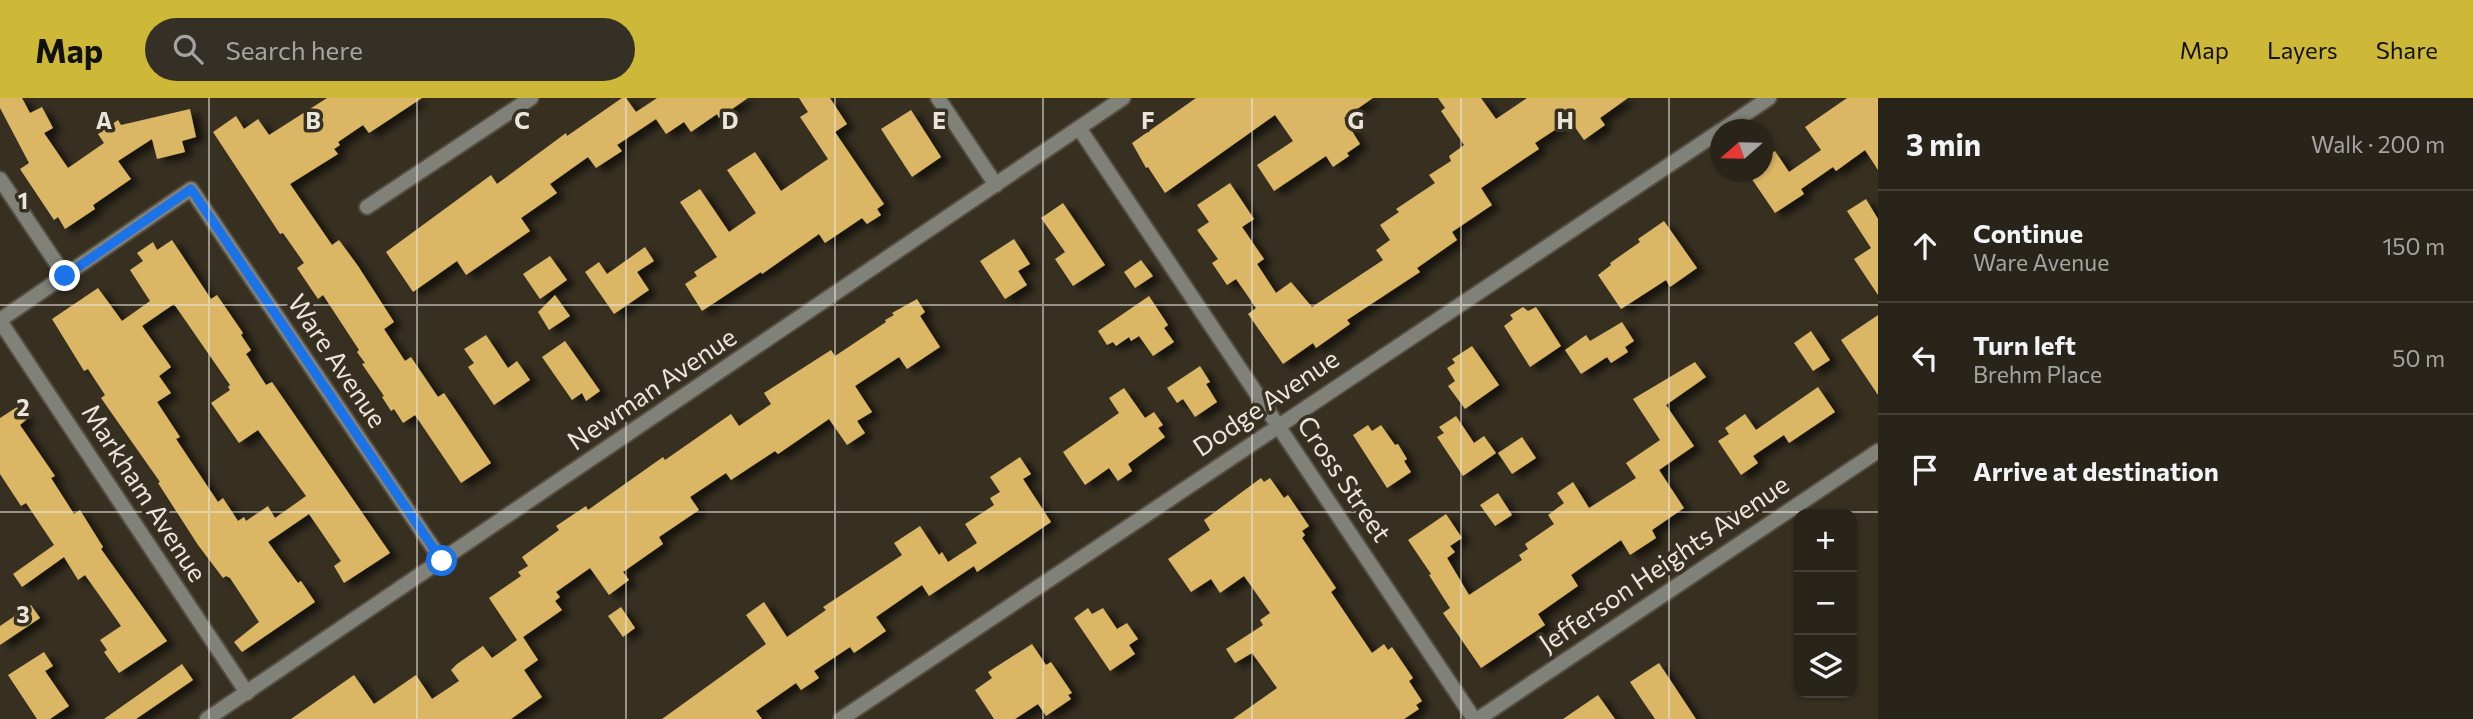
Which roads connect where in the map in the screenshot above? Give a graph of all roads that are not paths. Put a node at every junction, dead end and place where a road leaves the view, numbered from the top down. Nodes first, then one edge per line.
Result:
1 (531, 98) edge
2 (938, 98) edge
3 (1123, 98) edge
4 (1769, 98) edge
5 (1738, 119) edge
6 (1079, 128) junction
7 (1710, 137) edge
8 (0, 178) edge
9 (996, 185) junction
10 (367, 207) dead end
11 (65, 276) junction
12 (0, 320) edge
13 (1279, 424) junction
14 (1878, 451) edge
15 (442, 561) junction
16 (247, 693) junction
17 (207, 719) edge
18 (841, 719) edge
19 (1476, 719) edge

1 - 10 street
2 - 9 street
3 - 6 street, Newman Avenue
4 - 5 street, Dodge Avenue
6 - 9 street, Newman Avenue
6 - 13 street, Cross Street
7 - 13 street, Dodge Avenue
8 - 11 street
9 - 15 street, Newman Avenue
11 - 12 street
11 - 15 street, Ware Avenue
12 - 16 street, Markham Avenue
13 - 18 street, Dodge Avenue
13 - 19 street, Cross Street
14 - 19 street, Jefferson Heights Avenue
15 - 16 street, Newman Avenue
16 - 17 street, Newman Avenue

